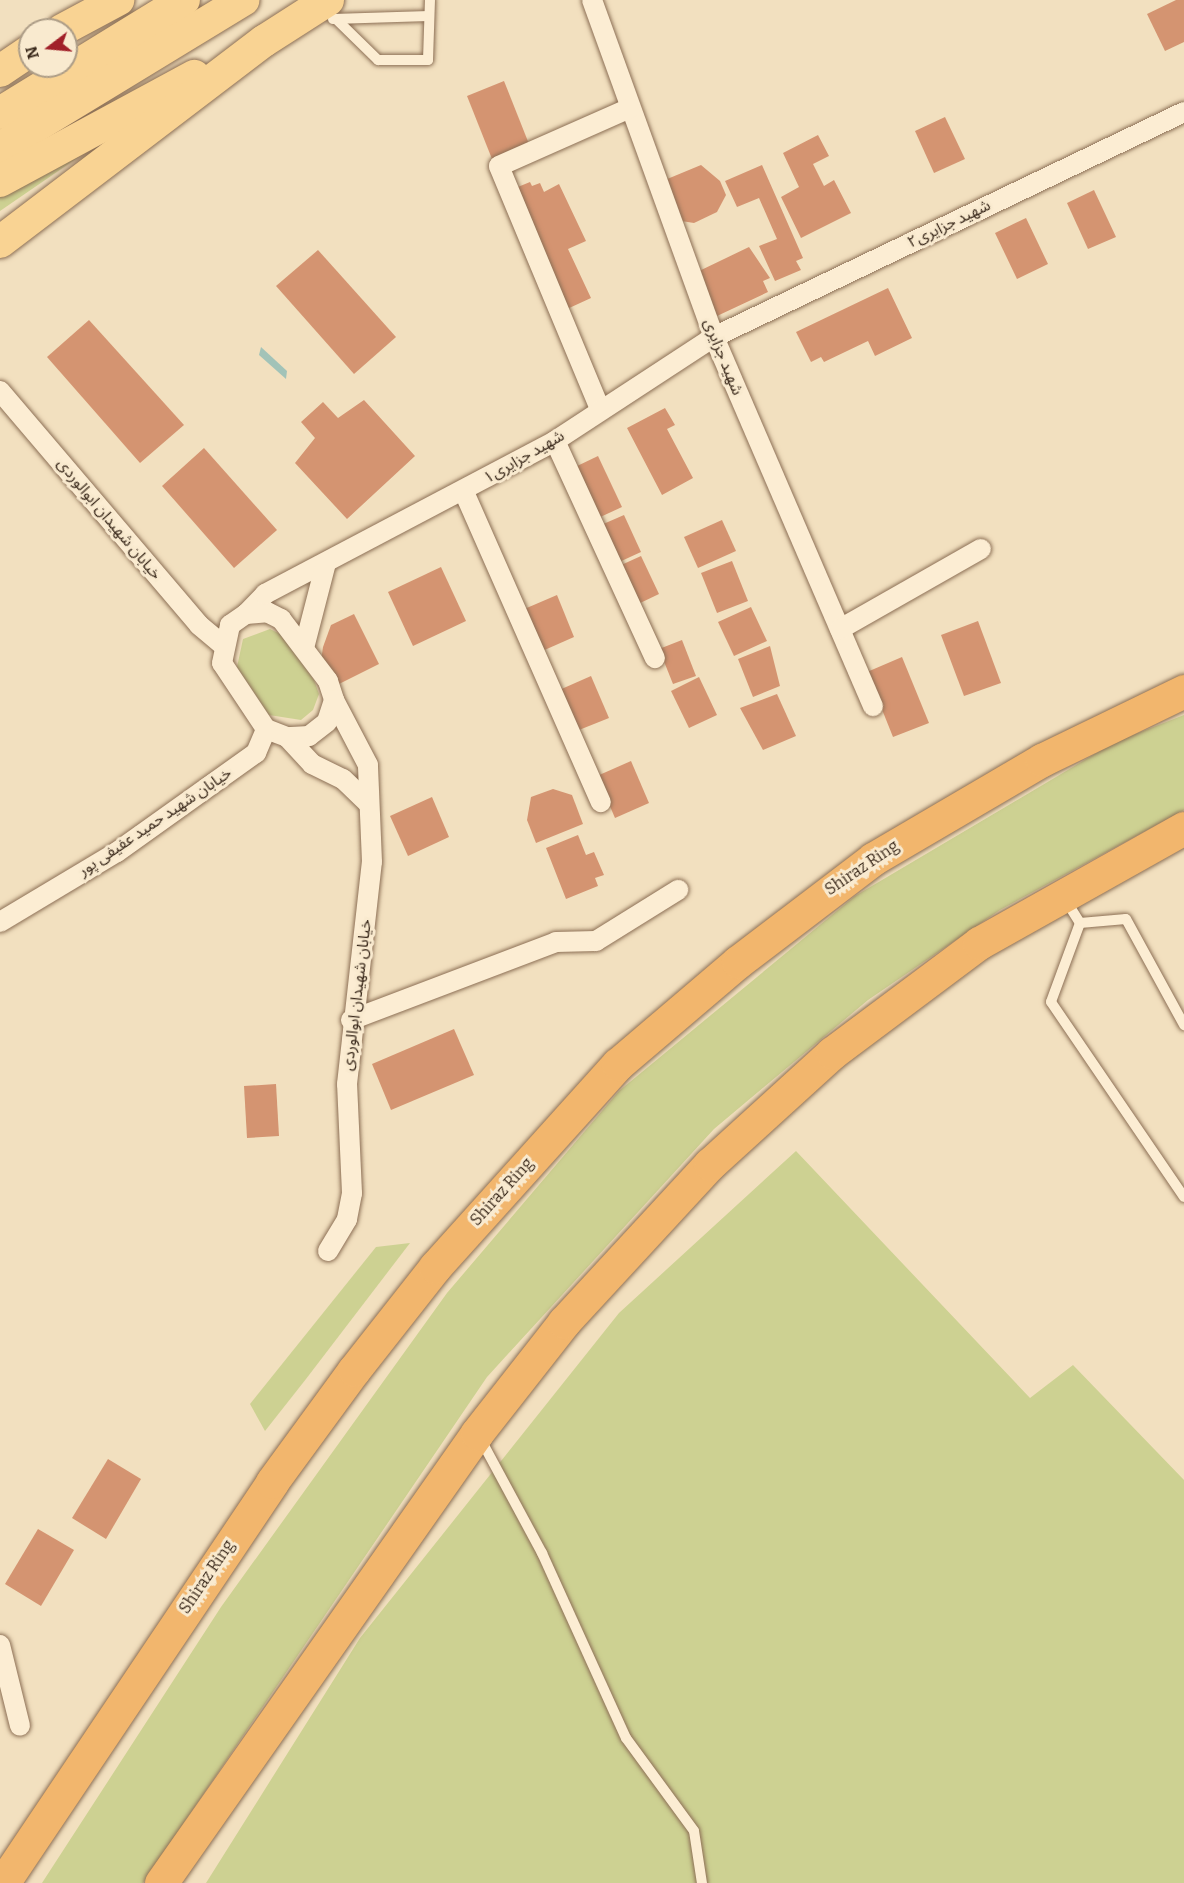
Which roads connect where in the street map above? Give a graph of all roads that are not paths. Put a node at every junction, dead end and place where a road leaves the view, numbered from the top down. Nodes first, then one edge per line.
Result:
1 (118, 0) edge
2 (184, 0) edge
3 (243, 0) edge
4 (430, 0) edge
5 (592, 0) edge
6 (332, 9) edge
7 (429, 16) junction
8 (78, 21) edge
9 (264, 41) junction
10 (18, 51) edge
11 (18, 59) edge
12 (0, 60) edge
13 (0, 71) edge
14 (630, 108) junction
15 (1184, 112) edge
16 (0, 113) edge
17 (0, 148) edge
18 (0, 181) edge
19 (0, 242) edge
20 (714, 337) junction
21 (0, 391) edge
22 (600, 409) junction
23 (555, 441) junction
24 (464, 492) junction
25 (981, 549) dead end
26 (326, 563) junction
27 (246, 614) junction
28 (840, 629) junction
29 (222, 644) junction
30 (303, 648) junction
31 (655, 658) dead end
32 (1184, 691) edge
33 (334, 700) junction
34 (873, 706) dead end
35 (266, 729) junction
36 (287, 737) junction
37 (602, 802) dead end
38 (369, 804) junction
39 (1184, 828) edge
40 (678, 890) dead end
41 (1062, 894) junction
42 (0, 922) edge
43 (1080, 923) junction
44 (351, 1020) junction
45 (1184, 1025) edge
46 (1184, 1197) edge
47 (328, 1251) dead end
48 (477, 1433) junction
49 (0, 1645) edge
50 (20, 1726) dead end
51 (3, 1883) edge
52 (161, 1883) edge
53 (702, 1883) edge

1 - 8 main road
2 - 16 main road
3 - 17 main road
4 - 7 lane
5 - 14 street, شهید جزایری
6 - 7 lane
6 - 7 lane
6 - 9 main road
9 - 18 main road
9 - 19 main road
10 - 12 main road
11 - 13 main road
14 - 20 street, شهید جزایری
14 - 22 street
15 - 20 street, شهید جزایری۲
20 - 22 street, شهید جزایری۱
20 - 28 street, شهید جزایری
21 - 29 street, خیابان شهیدان ابوالوردی
22 - 23 street, شهید جزایری۱
23 - 24 street, شهید جزایری۱
23 - 31 street
24 - 26 street, شهید جزایری۱
24 - 37 street
25 - 28 street
26 - 27 street, شهید جزایری۱
26 - 30 street
27 - 29 street
27 - 30 street
28 - 34 street, شهید جزایری
29 - 35 street
30 - 33 street
32 - 51 highway, Shiraz Ring
33 - 36 street
33 - 38 street, خیابان شهیدان ابوالوردی
35 - 36 street
35 - 42 street, خیابان شهید حمید عفیفی پور
36 - 38 street
38 - 44 street, خیابان شهیدان ابوالوردی
39 - 41 highway
40 - 44 street
41 - 43 lane
41 - 48 highway
43 - 45 lane
43 - 46 lane
44 - 47 street, خیابان شهیدان ابوالوردی
48 - 52 highway
48 - 53 lane
49 - 50 street

